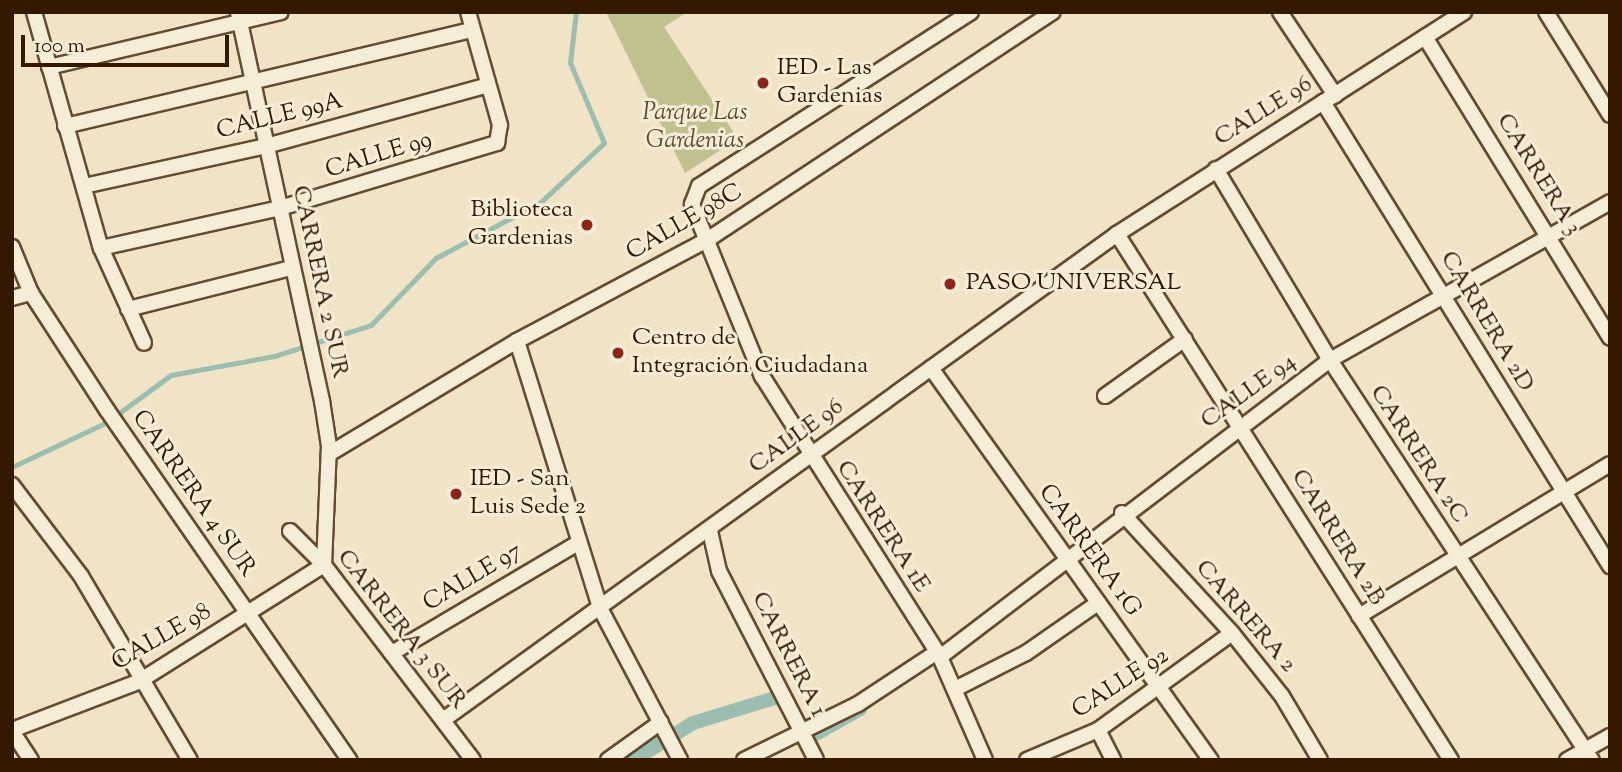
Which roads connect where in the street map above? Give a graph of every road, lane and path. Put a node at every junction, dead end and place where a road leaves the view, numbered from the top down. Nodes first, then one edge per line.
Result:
1 (34, 12) edge
2 (281, 12) edge
3 (468, 12) edge
4 (971, 12) edge
5 (1053, 12) edge
6 (1280, 12) edge
7 (1464, 12) edge
8 (1546, 12) edge
9 (239, 17) edge
10 (472, 30) junction
11 (1425, 37) junction
12 (49, 67) junction
13 (254, 83) junction
14 (486, 86) junction
15 (1329, 99) junction
16 (1610, 115) edge
17 (65, 126) junction
18 (266, 146) junction
19 (1216, 169) junction
20 (84, 187) junction
21 (1610, 202) edge
22 (692, 204) joint
23 (280, 208) junction
24 (1117, 234) junction
25 (1550, 237) junction
26 (707, 240) junction
27 (12, 247) edge
28 (101, 248) junction
29 (291, 268) junction
30 (31, 293) junction
31 (1442, 295) junction
32 (12, 298) edge
33 (128, 309) junction
34 (1610, 338) edge
35 (1185, 340) junction
36 (517, 341) junction
37 (144, 343) dead end
38 (1330, 360) junction
39 (931, 368) junction
40 (1105, 396) dead end
41 (1241, 426) junction
42 (328, 454) junction
43 (808, 457) junction
44 (1610, 464) edge
45 (12, 485) edge
46 (1561, 490) junction
47 (1122, 513) junction
48 (290, 531) dead end
49 (710, 531) junction
50 (695, 541) junction
51 (578, 543) junction
52 (1455, 555) junction
53 (1066, 558) junction
54 (324, 565) junction
55 (1610, 566) edge
56 (719, 571) junction
57 (1098, 603) junction
58 (601, 610) junction
59 (249, 614) junction
60 (1359, 616) junction
61 (1232, 633) junction
62 (392, 653) junction
63 (939, 654) junction
64 (138, 682) junction
65 (955, 689) junction
66 (1161, 690) junction
67 (443, 720) junction
68 (12, 730) edge
69 (1098, 730) junction
70 (801, 731) junction
71 (666, 732) junction
72 (1610, 736) edge
73 (1588, 755) edge
74 (31, 760) edge
75 (190, 760) edge
76 (349, 760) edge
77 (473, 760) edge
78 (608, 760) edge
79 (680, 760) edge
80 (744, 760) edge
81 (816, 760) edge
82 (985, 760) edge
83 (1027, 760) edge
84 (1113, 760) edge
85 (1211, 760) edge
86 (1320, 760) edge
87 (1451, 760) edge
88 (1567, 760) edge

1 - 12 street
2 - 9 street
3 - 10 street
4 - 22 street, CALLE 98C
5 - 26 street, CALLE 98C
6 - 15 street, CARRERA 2D
7 - 11 street, CALLE 96
8 - 16 street
9 - 12 street
9 - 13 street, CARRERA 2 SUR
10 - 13 street
10 - 14 street
11 - 15 street, CALLE 96
11 - 25 street, CARRERA 3
12 - 17 street
13 - 17 street
13 - 18 street, CARRERA 2 SUR
14 - 18 street, CALLE 99A
14 - 23 street, CALLE 99
15 - 19 street, CALLE 96
15 - 31 street, CARRERA 2D
17 - 20 street
18 - 20 street, CALLE 99A
18 - 23 street, CARRERA 2 SUR
19 - 24 street, CALLE 96
19 - 38 street, CARRERA 2C
20 - 28 street
21 - 25 street, CALLE 94
22 - 26 street, CARRERA 1E
23 - 28 street, CALLE 99
23 - 29 street, CARRERA 2 SUR
24 - 35 street, CARRERA 2B
24 - 39 street, CALLE 96
25 - 31 street, CALLE 94
25 - 34 street, CARRERA 3
26 - 36 street, CALLE 98C
26 - 43 street, CARRERA 1E
27 - 30 street, CARRERA 4 SUR
28 - 33 street
29 - 33 street
29 - 42 street, CARRERA 2 SUR
30 - 32 street
30 - 59 street, CARRERA 4 SUR
31 - 38 street, CALLE 94
31 - 46 street, CARRERA 2D
33 - 37 street
35 - 40 street
35 - 41 street, CARRERA 2B
36 - 42 street, CALLE 98C
36 - 51 street
38 - 41 street, CALLE 94
38 - 52 street, CARRERA 2C
39 - 43 street, CALLE 96
39 - 53 street, CARRERA 1G
41 - 47 street, CALLE 94
41 - 60 street, CARRERA 2B
42 - 54 street, CARRERA 2 SUR
43 - 49 street, CALLE 96
43 - 63 street, CARRERA 1E
44 - 46 street
45 - 64 street
46 - 52 street
46 - 55 street, CARRERA 2D
47 - 53 street, CALLE 94
47 - 61 street, CARRERA 2
48 - 54 street, CARRERA 3 SUR
49 - 50 street, CALLE 96
49 - 56 street, CARRERA 1
50 - 56 street, CARRERA 1
50 - 58 street, CALLE 96
51 - 58 street
51 - 62 street, CALLE 97
52 - 60 street
52 - 73 street, CARRERA 2C
53 - 57 street, CARRERA 1G
53 - 63 street, CALLE 94
54 - 59 street, CALLE 98
54 - 62 street, CARRERA 3 SUR
56 - 70 street, CARRERA 1
57 - 65 street
57 - 66 street, CARRERA 1G
58 - 67 street, CALLE 96
58 - 71 street
59 - 64 street, CALLE 98
59 - 76 street, CARRERA 4 SUR
60 - 87 street, CARRERA 2B
61 - 66 street, CALLE 92
61 - 86 street, CARRERA 2
62 - 67 street, CARRERA 3 SUR
63 - 65 street, CARRERA 1E
63 - 70 street, CALLE 94
64 - 68 street, CALLE 98
64 - 75 street
65 - 82 street, CARRERA 1E
66 - 69 street, CALLE 92
66 - 85 street, CARRERA 1G
67 - 77 street, CARRERA 3 SUR
68 - 74 street
69 - 83 street, CALLE 92
69 - 84 street
70 - 80 street, CALLE 94
70 - 81 street, CARRERA 1
71 - 78 street
71 - 79 street
72 - 73 street
73 - 88 street

